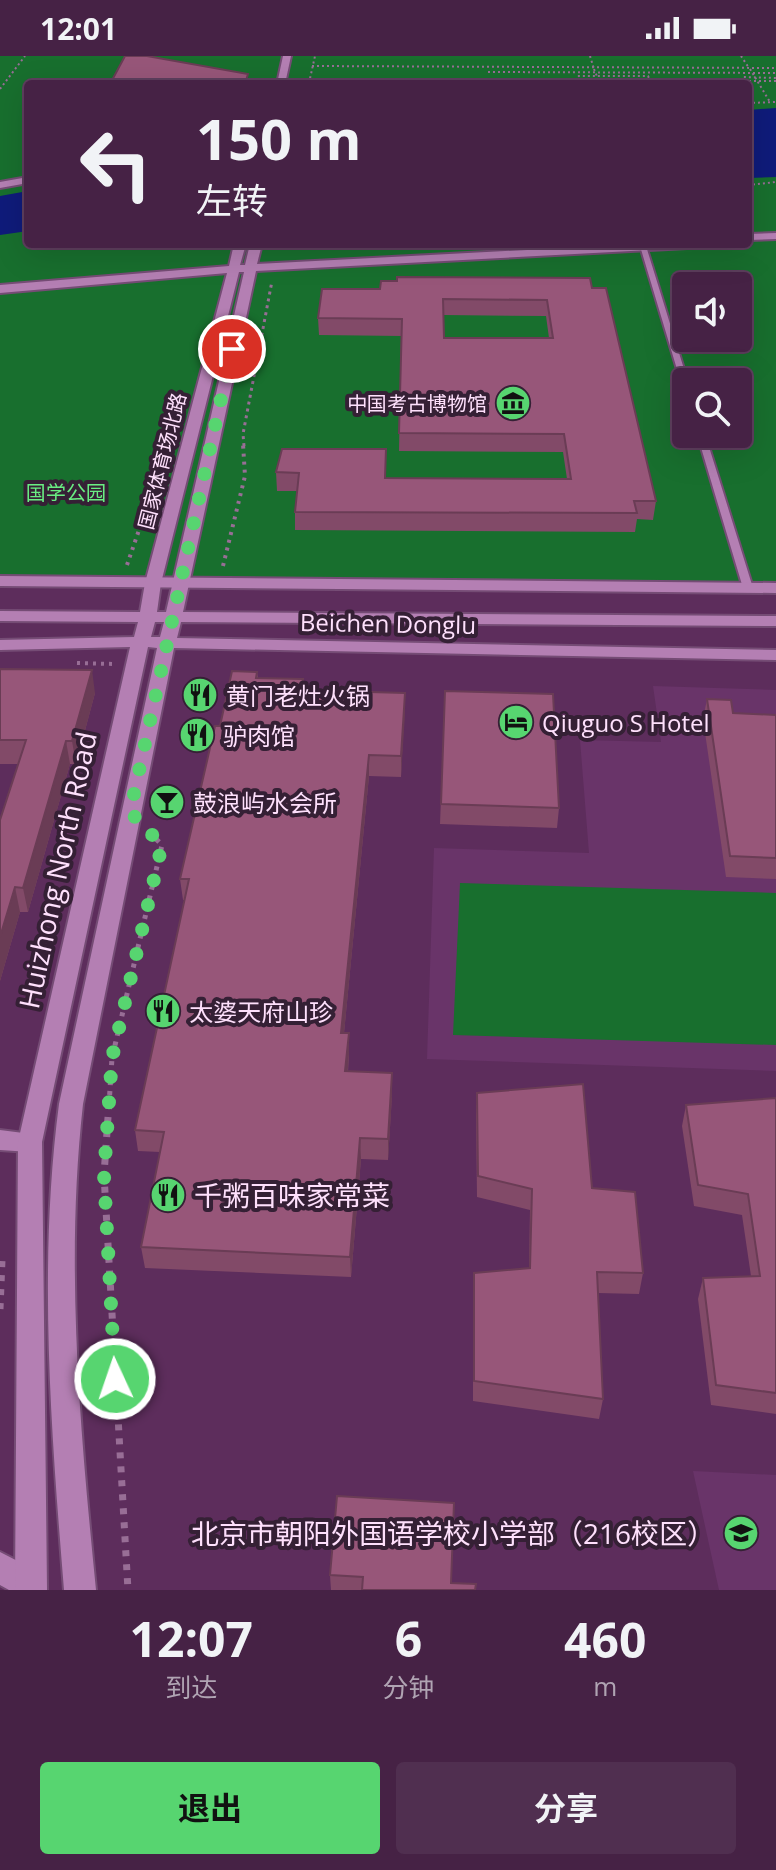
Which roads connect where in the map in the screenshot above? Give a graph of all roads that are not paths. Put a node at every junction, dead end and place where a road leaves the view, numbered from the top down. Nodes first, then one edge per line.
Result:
1 (287, 56) edge
2 (282, 80) edge
3 (24, 181) edge
4 (0, 185) edge
5 (776, 239) edge
6 (752, 240) edge
7 (239, 248) edge
8 (255, 248) edge
9 (508, 248) edge
10 (602, 248) edge
11 (644, 248) edge
12 (274, 264) junction
13 (251, 266) junction
14 (234, 267) junction
15 (0, 286) edge
16 (680, 368) edge
17 (705, 448) edge
18 (0, 581) edge
19 (153, 583) junction
20 (179, 583) junction
21 (748, 588) junction
22 (776, 588) edge
23 (0, 616) edge
24 (148, 618) junction
25 (174, 618) junction
26 (776, 621) edge
27 (139, 642) junction
28 (167, 643) junction
29 (0, 645) edge
30 (776, 655) edge
31 (0, 1140) edge
32 (30, 1142) junction
33 (0, 1568) edge
34 (30, 1587) edge
35 (80, 1590) edge

1 - 2 street
3 - 4 street
5 - 6 street
7 - 14 street, 国家体育场北路
8 - 13 street, 国家体育场北路
9 - 12 street
10 - 12 street
11 - 16 lane
12 - 13 street
13 - 14 street
13 - 20 street, 国家体育场北路
14 - 15 street
14 - 19 street, 国家体育场北路
17 - 21 lane
18 - 19 street, Beichen Donglu
19 - 20 street, Beichen Donglu
19 - 24 street, 国家体育场北路
20 - 21 street, Beichen Donglu
20 - 25 street, 国家体育场北路
21 - 22 street, Beichen Donglu
23 - 24 street, Beichen Donglu
24 - 25 street, Beichen Donglu
24 - 27 street, 国家体育场北路
25 - 26 street, Beichen Donglu
25 - 28 street, 国家体育场北路
27 - 28 street, Beichen Donglu
27 - 29 street, Beichen Donglu
27 - 32 street, Huizhong North Road
28 - 30 street, Beichen Donglu
28 - 35 street
31 - 32 street
32 - 34 street, Huizhong North Road
33 - 34 street

